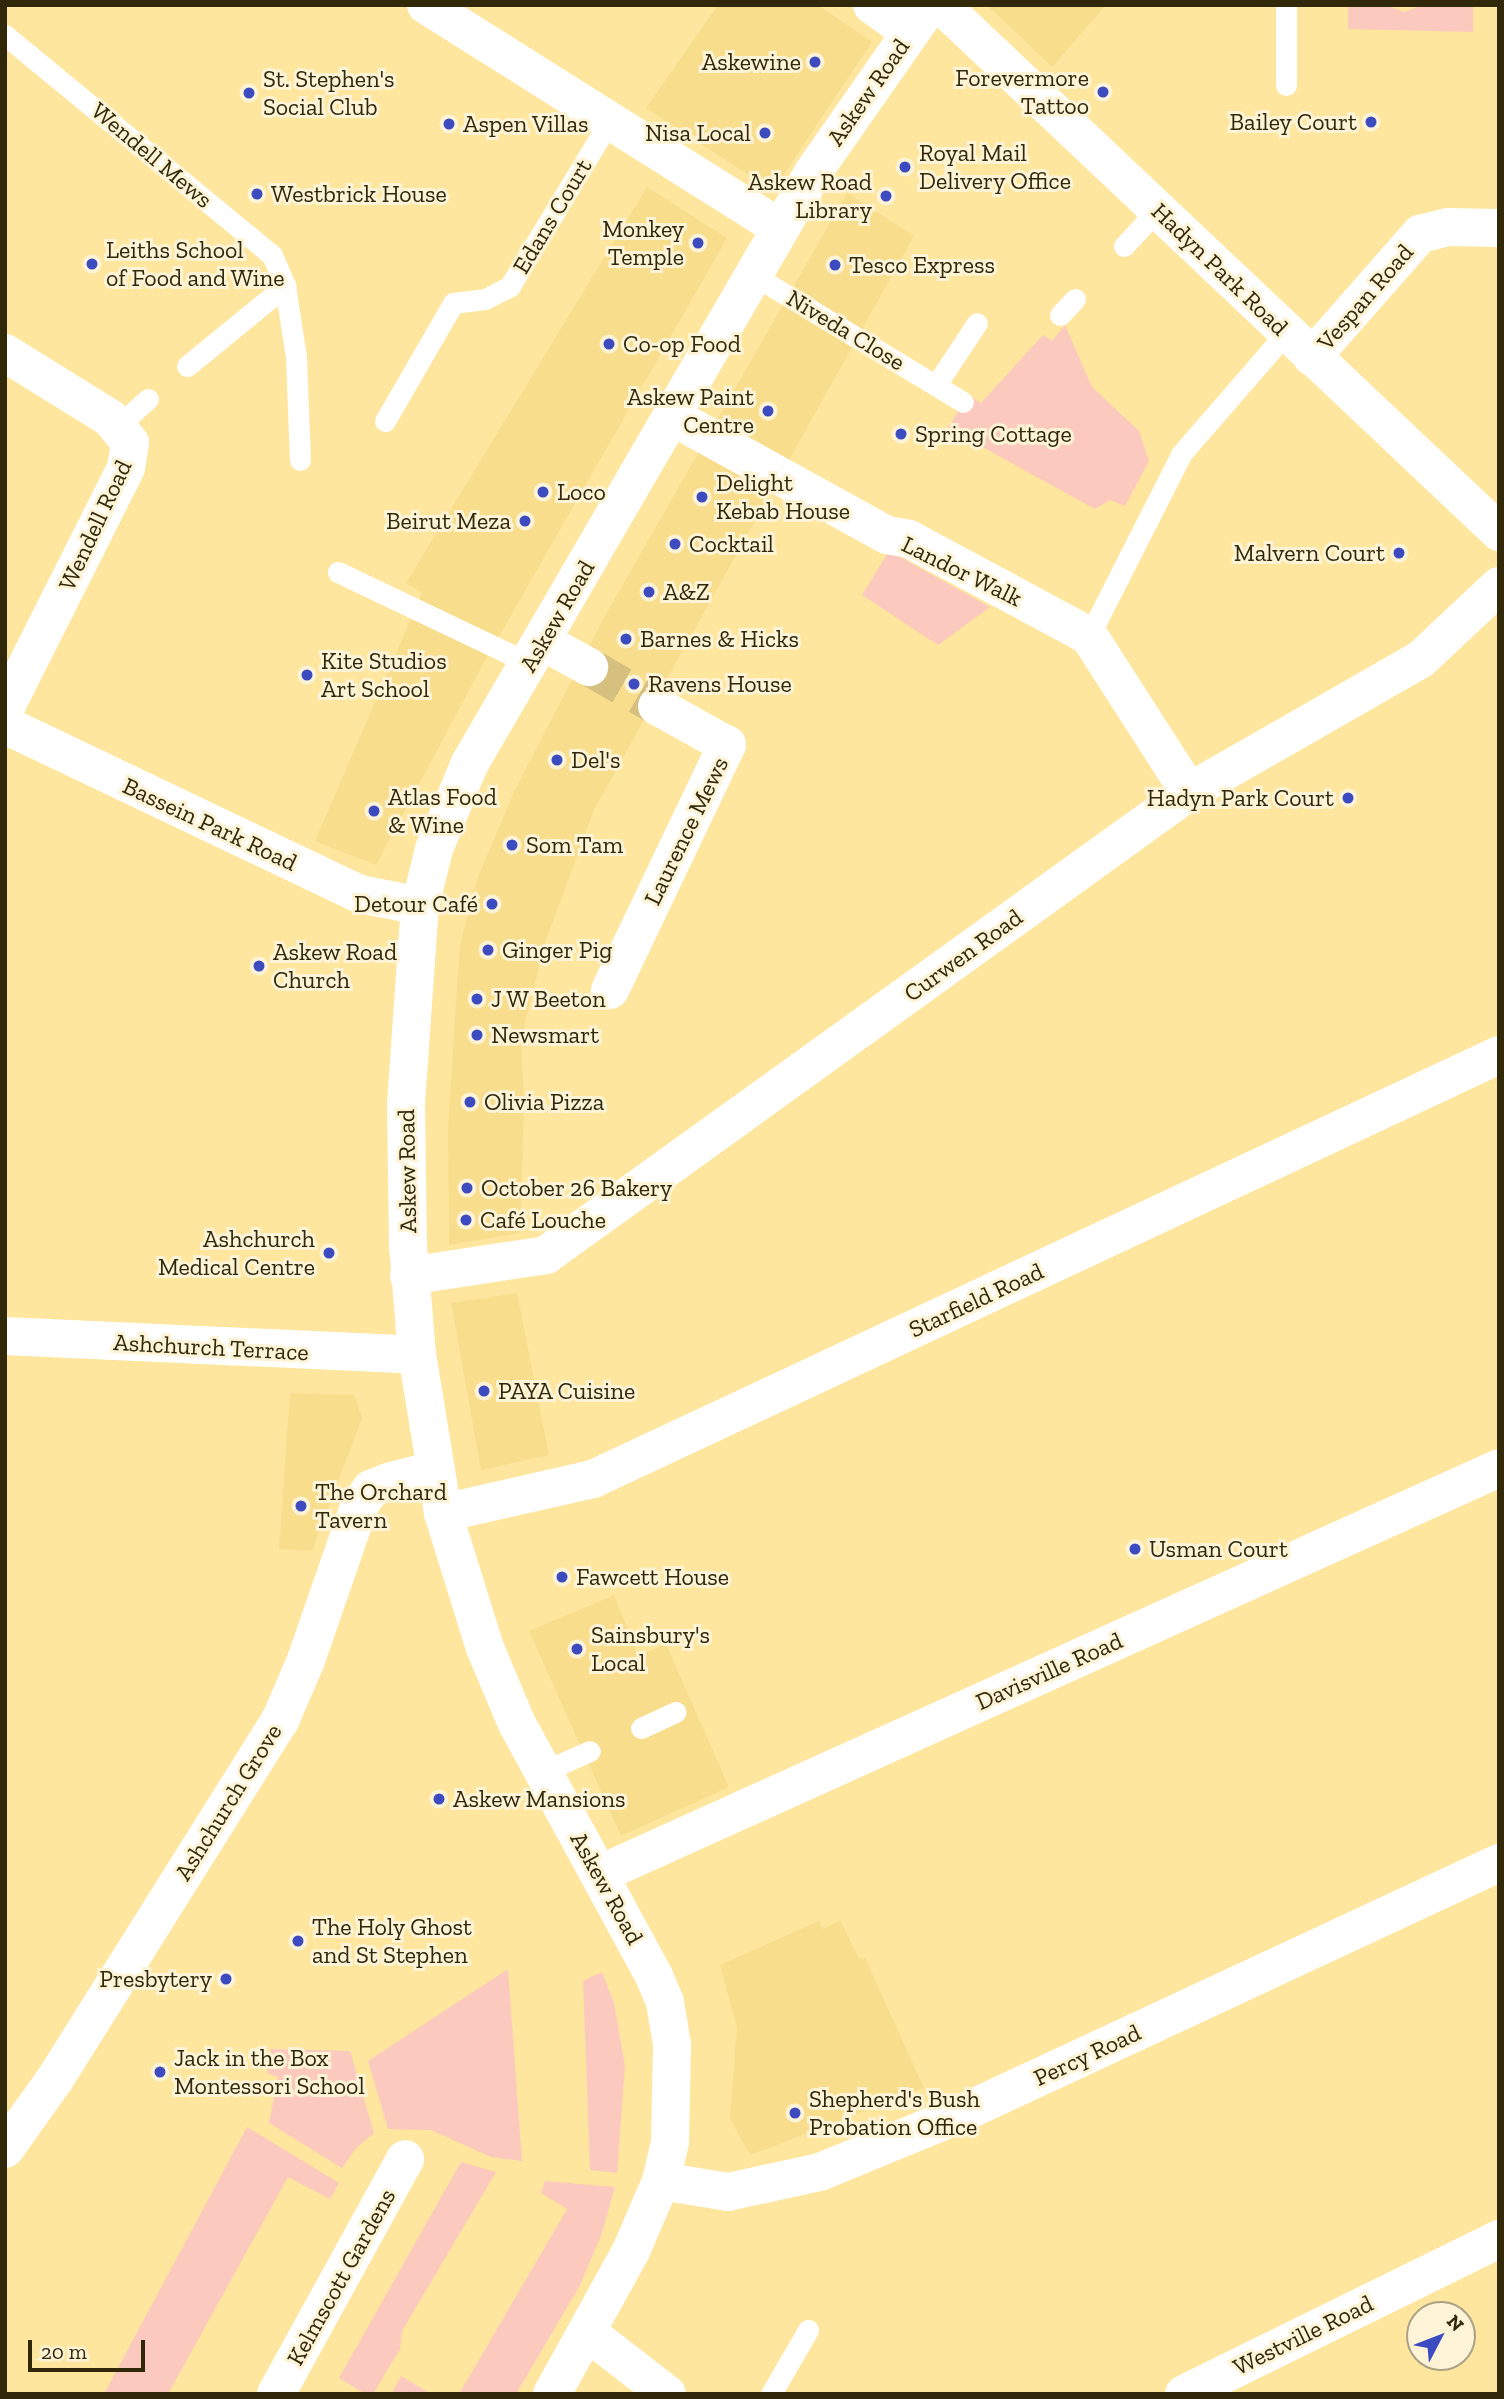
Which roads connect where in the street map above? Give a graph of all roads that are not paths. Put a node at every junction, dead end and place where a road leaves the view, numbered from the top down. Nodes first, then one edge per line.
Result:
1 (426, 5) edge
2 (872, 5) edge
3 (941, 5) edge
4 (1286, 5) edge
5 (920, 18) edge
6 (5, 35) edge
7 (1286, 85) dead end
8 (609, 122) junction
9 (1158, 209) junction
10 (780, 228) junction
11 (1499, 228) edge
12 (1124, 246) dead end
13 (755, 276) junction
14 (285, 286) junction
15 (1075, 299) dead end
16 (1060, 315) dead end
17 (976, 323) dead end
18 (1299, 345) junction
19 (5, 353) edge
20 (187, 366) dead end
21 (936, 385) junction
22 (148, 399) dead end
23 (963, 402) dead end
24 (673, 417) junction
25 (385, 421) dead end
26 (118, 425) junction
27 (300, 460) dead end
28 (1499, 532) edge
29 (338, 572) dead end
30 (1499, 586) edge
31 (1089, 636) junction
32 (536, 652) junction
33 (589, 667) tunnel mouth
34 (657, 706) tunnel mouth
35 (5, 709) edge
36 (5, 725) edge
37 (1189, 792) junction
38 (421, 906) junction
39 (610, 990) dead end
40 (1499, 1055) edge
41 (409, 1276) junction
42 (5, 1336) edge
43 (417, 1356) junction
44 (1499, 1468) edge
45 (434, 1470) junction
46 (443, 1513) junction
47 (676, 1712) dead end
48 (641, 1728) dead end
49 (590, 1751) dead end
50 (542, 1772) junction
51 (1499, 1863) edge
52 (600, 1874) junction
53 (5, 2148) edge
54 (405, 2159) dead end
55 (661, 2181) junction
56 (1499, 2239) edge
57 (808, 2330) dead end
58 (587, 2332) junction
59 (276, 2394) edge
60 (552, 2394) edge
61 (667, 2394) edge
62 (771, 2394) edge
63 (1184, 2394) edge

1 - 8 street
2 - 5 street
3 - 9 street, Hadyn Park Road
4 - 7 lane
5 - 10 street, Askew Road
6 - 14 lane, Wendell Mews
8 - 10 street
8 - 25 lane, Edans Court
9 - 12 lane
9 - 18 street, Hadyn Park Road
10 - 13 street, Askew Road
11 - 18 street, Vespan Road
13 - 21 lane, Niveda Close
13 - 24 street, Askew Road
14 - 20 lane
14 - 27 lane, Wendell Mews
15 - 16 lane
17 - 21 lane
18 - 28 street, Hadyn Park Road
18 - 31 lane
19 - 26 street, Wendell Road
21 - 23 lane, Niveda Close
22 - 26 lane
24 - 31 street, Landor Walk
24 - 32 street, Askew Road
26 - 35 street, Wendell Road
29 - 32 lane
30 - 37 street, Curwen Road
31 - 37 street, Landor Walk
32 - 33 street
32 - 38 street, Askew Road
34 - 39 street, Laurence Mews
36 - 38 street, Bassein Park Road
37 - 41 street, Curwen Road
38 - 41 street, Askew Road
40 - 46 street, Starfield Road
41 - 43 street, Askew Road
42 - 43 street, Ashchurch Terrace
43 - 45 street, Askew Road
44 - 52 street, Davisville Road
45 - 46 street, Askew Road
45 - 53 street, Ashchurch Grove
46 - 50 street, Askew Road
47 - 48 lane
49 - 50 lane
50 - 52 street, Askew Road
51 - 55 street, Percy Road
52 - 55 street, Askew Road
54 - 59 street, Kelmscott Gardens
55 - 58 street, Askew Road
56 - 63 street, Westville Road
57 - 62 lane
58 - 60 street, Askew Road
58 - 61 street

